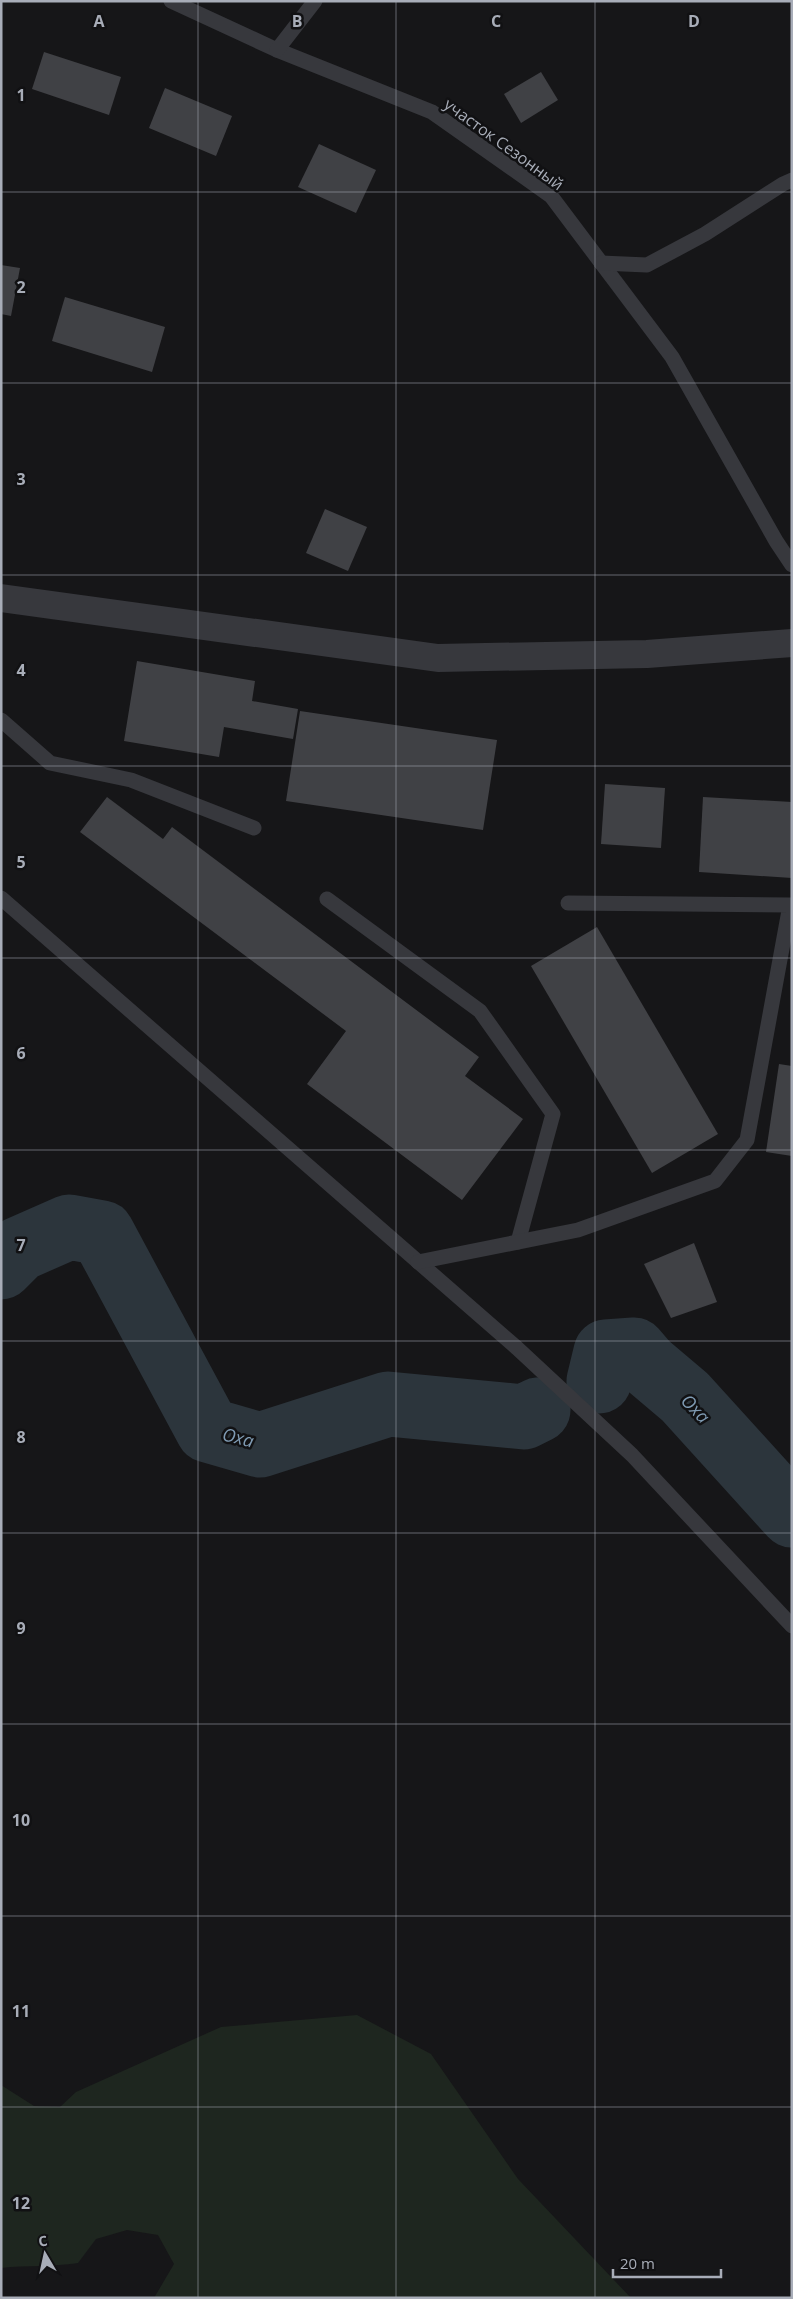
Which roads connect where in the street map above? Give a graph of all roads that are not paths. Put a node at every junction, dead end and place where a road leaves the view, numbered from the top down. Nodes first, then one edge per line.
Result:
1 (172, 1) edge
2 (315, 1) edge
3 (277, 50) junction
4 (792, 180) edge
5 (601, 263) junction
6 (792, 565) edge
7 (1, 598) edge
8 (792, 643) edge
9 (1, 720) edge
10 (254, 828) dead end
11 (1, 898) edge
12 (327, 899) dead end
13 (568, 903) dead end
14 (518, 1242) junction
15 (418, 1262) junction
16 (792, 1626) edge

1 - 3 lane, участок Сезонный
2 - 3 lane
3 - 5 lane, участок Сезонный
4 - 5 lane
5 - 6 lane, участок Сезонный
7 - 8 street
9 - 10 lane
11 - 15 lane
12 - 14 lane
13 - 14 lane
14 - 15 lane
15 - 16 lane

